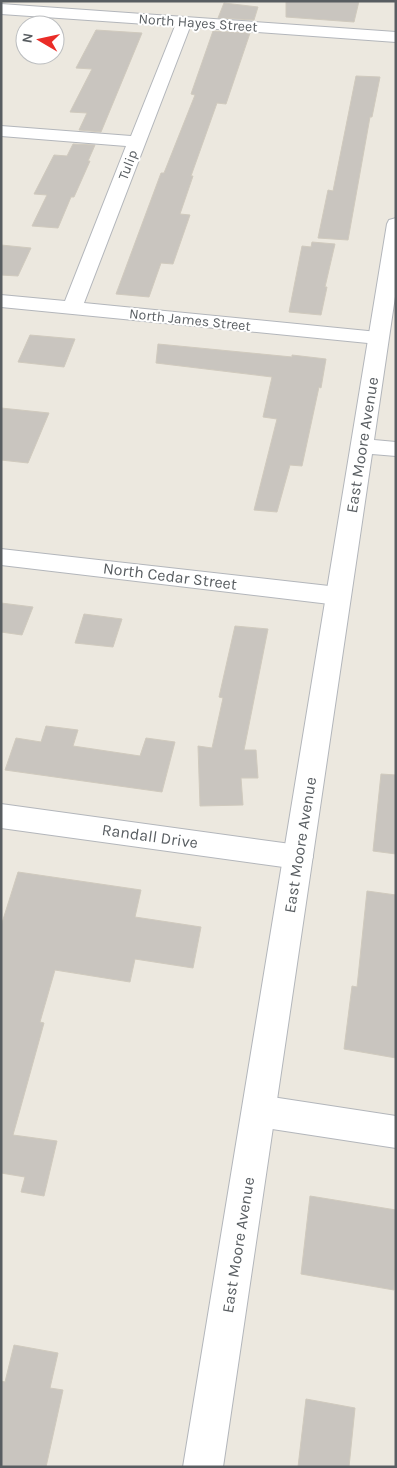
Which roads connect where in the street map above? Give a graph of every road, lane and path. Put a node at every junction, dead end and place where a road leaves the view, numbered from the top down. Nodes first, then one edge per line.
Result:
1 (1, 10) edge
2 (184, 22) junction
3 (396, 37) edge
4 (1, 131) edge
5 (138, 142) junction
6 (396, 224) edge
7 (1, 301) edge
8 (72, 308) junction
9 (378, 338) junction
10 (362, 446) junction
11 (396, 449) edge
12 (1, 557) edge
13 (338, 596) junction
14 (1, 816) edge
15 (298, 857) junction
16 (259, 1111) junction
17 (396, 1132) edge
18 (203, 1467) edge

1 - 2 street, North Hayes Street
2 - 3 street, North Hayes Street
2 - 5 street, Tulip
4 - 5 street
5 - 8 street, Tulip
6 - 9 street, East Moore Avenue
7 - 8 street, North James Street
8 - 9 street, North James Street
9 - 10 street, East Moore Avenue
10 - 11 street
10 - 13 street, East Moore Avenue
12 - 13 street, North Cedar Street
13 - 15 street, East Moore Avenue
14 - 15 street, Randall Drive
15 - 16 street, East Moore Avenue
16 - 17 street
16 - 18 street, East Moore Avenue

